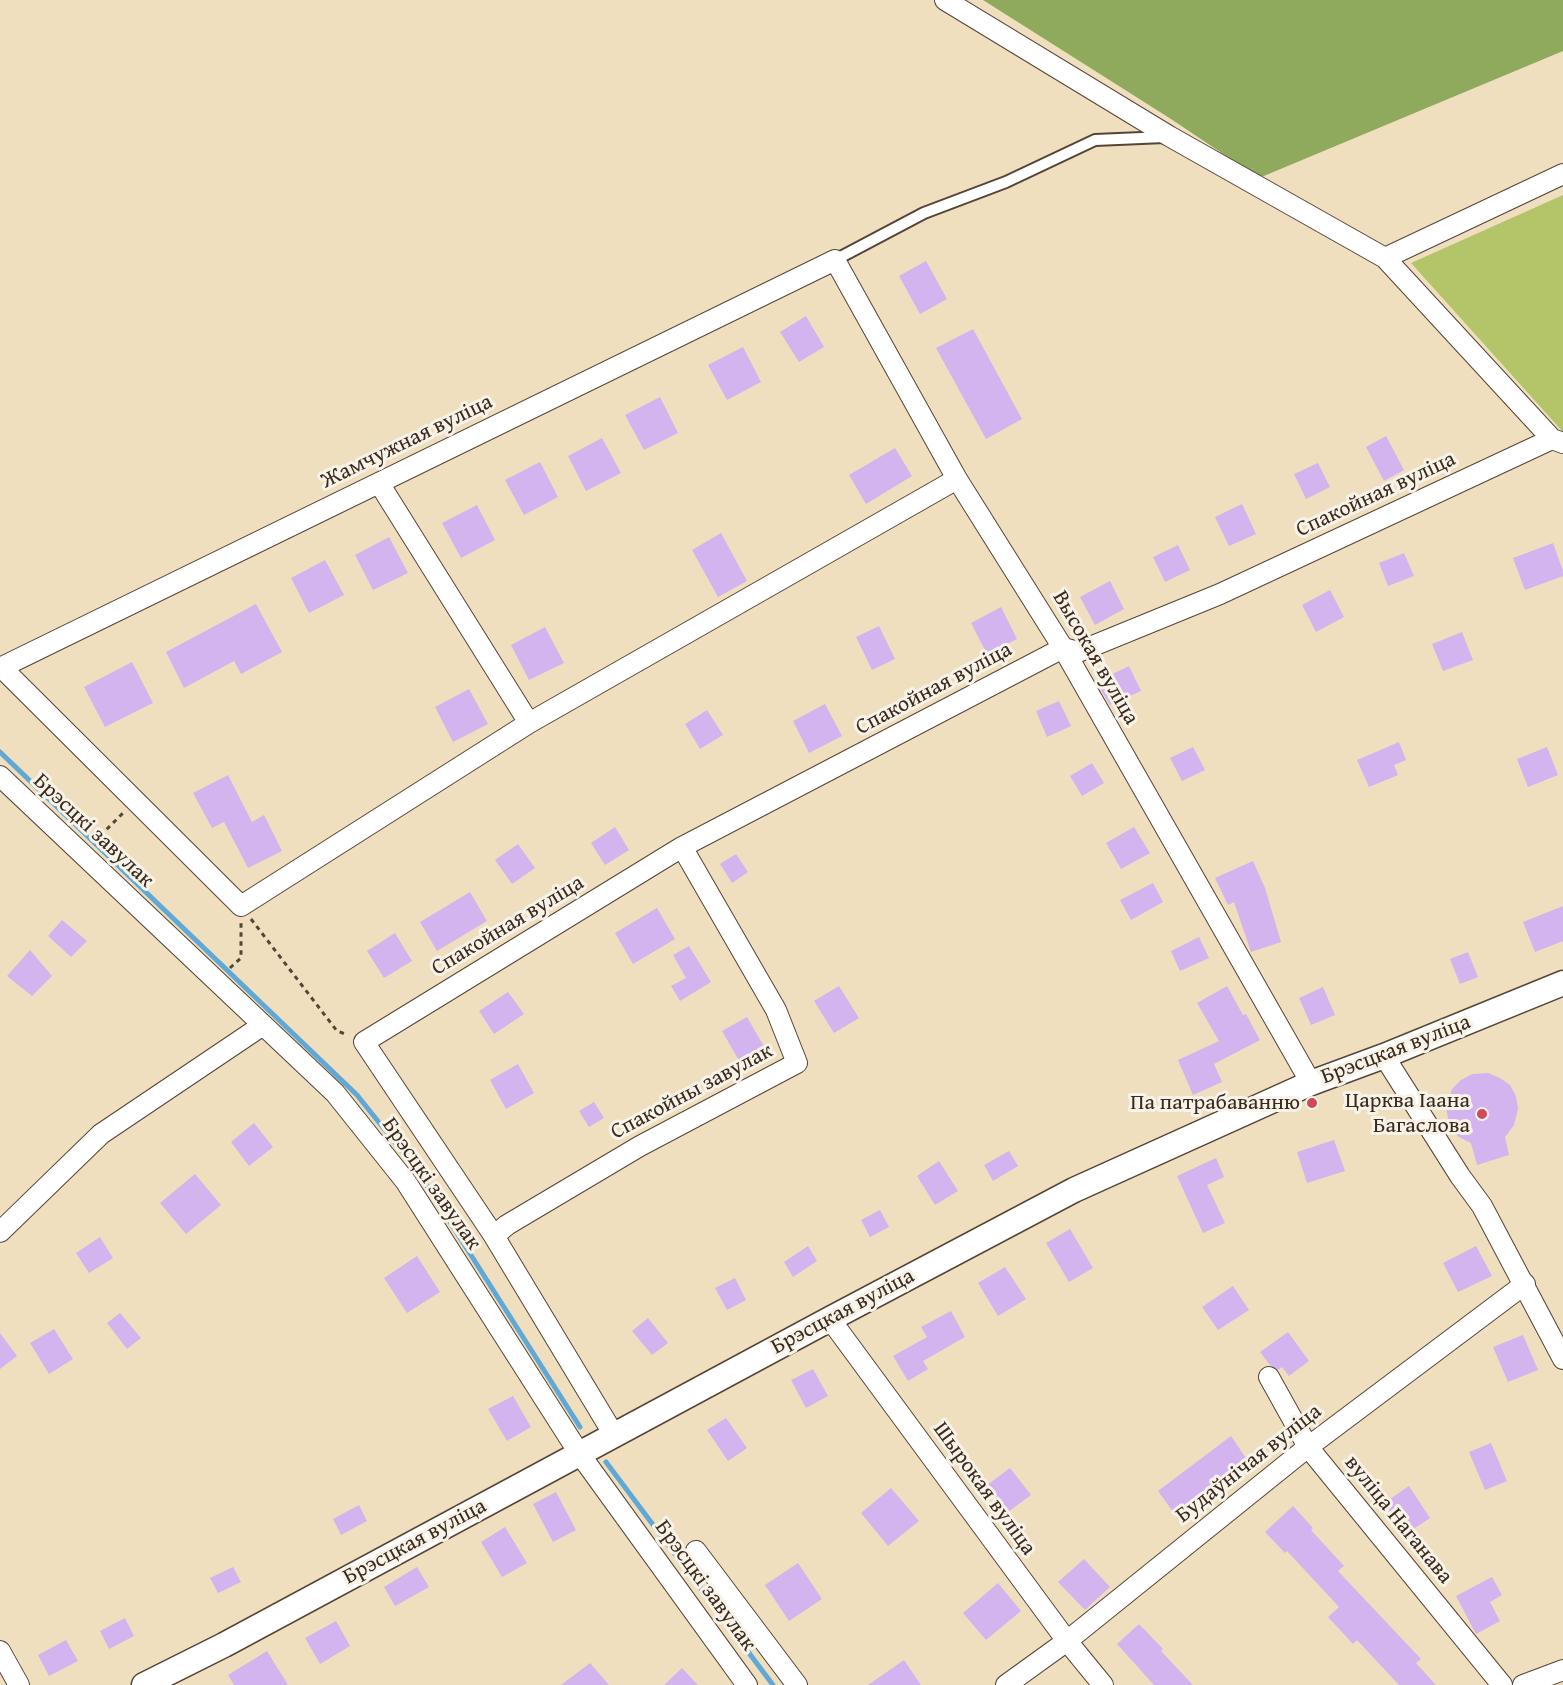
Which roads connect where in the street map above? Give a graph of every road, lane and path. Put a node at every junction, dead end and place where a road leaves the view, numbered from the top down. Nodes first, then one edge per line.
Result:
1 (945, 0) edge
2 (1169, 136) junction
3 (1563, 174) edge
4 (1385, 258) junction
5 (835, 260) junction
6 (1558, 441) edge
7 (957, 479) junction
8 (379, 483) junction
9 (1063, 648) junction
10 (0, 667) edge
11 (529, 723) junction
12 (0, 776) edge
13 (135, 801) junction
14 (682, 847) junction
15 (81, 853) junction
16 (241, 906) junction
17 (241, 958) dead end
18 (1563, 983) edge
19 (263, 1025) junction
20 (364, 1042) junction
21 (1384, 1056) junction
22 (1311, 1083) junction
23 (0, 1232) edge
24 (494, 1236) junction
25 (1525, 1284) junction
26 (830, 1319) junction
27 (1563, 1359) edge
28 (1269, 1377) dead end
29 (614, 1435) junction
30 (1308, 1447) junction
31 (579, 1453) junction
32 (696, 1551) dead end
33 (1066, 1641) junction
34 (0, 1651) edge
35 (1563, 1670) edge
36 (19, 1685) edge
37 (144, 1685) edge
38 (747, 1685) edge
39 (797, 1685) edge
40 (1006, 1685) edge
41 (1103, 1685) edge
42 (1502, 1685) edge
43 (1523, 1685) edge

1 - 2 street
2 - 4 street
2 - 5 lane
3 - 4 street
4 - 6 street
5 - 7 street, Высокая вуліца
5 - 8 street, Жамчужная вуліца
6 - 9 street, Спакойная вуліца
7 - 9 street, Высокая вуліца
7 - 11 street
8 - 10 street, Жамчужная вуліца
8 - 11 street
9 - 14 street, Спакойная вуліца
9 - 22 street, Высокая вуліца
10 - 13 street
11 - 16 street
12 - 15 street, Брэсцкі завулак
13 - 15 path
13 - 16 street
14 - 20 street, Спакойная вуліца
14 - 24 street, Спакойны завулак
15 - 19 street, Брэсцкі завулак
16 - 17 path
16 - 20 path
18 - 21 street, Брэсцкая вуліца
19 - 23 street
19 - 31 street, Брэсцкі завулак
20 - 24 street
21 - 22 street, Брэсцкая вуліца
21 - 25 street
22 - 26 street, Брэсцкая вуліца
24 - 29 street
25 - 27 street
25 - 30 street, Будаўнічая вуліца
26 - 29 street, Брэсцкая вуліца
26 - 33 street, Шырокая вуліца
28 - 30 street, вуліца Наганава
29 - 31 street, Брэсцкая вуліца
30 - 33 street, Будаўнічая вуліца
30 - 42 street, вуліца Наганава
31 - 37 street, Брэсцкая вуліца
31 - 38 street, Брэсцкі завулак
32 - 39 street
33 - 40 street, Будаўнічая вуліца
33 - 41 street, Шырокая вуліца
34 - 36 street
35 - 43 street

